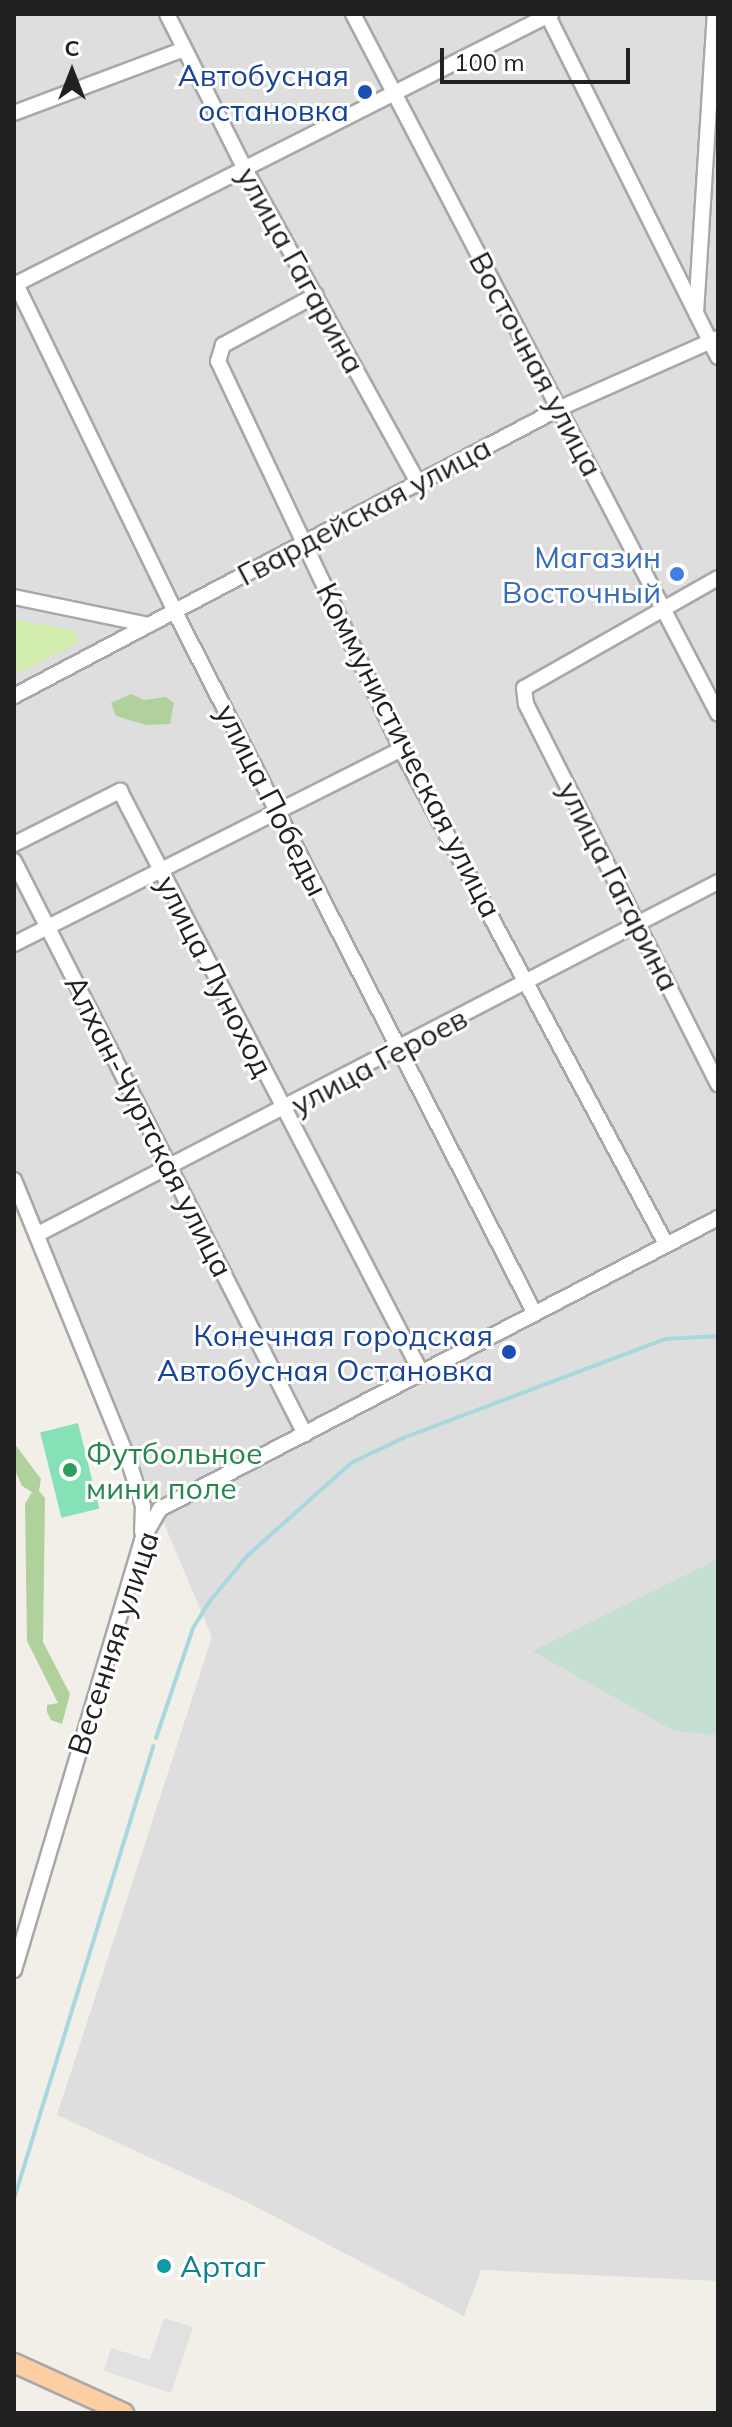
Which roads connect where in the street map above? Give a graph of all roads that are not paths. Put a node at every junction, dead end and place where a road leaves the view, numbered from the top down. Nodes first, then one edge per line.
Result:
1 (167, 14) edge
2 (353, 14) edge
3 (549, 15) edge
4 (713, 16) edge
5 (184, 49) junction
6 (396, 96) junction
7 (14, 113) edge
8 (246, 171) junction
9 (15, 286) edge
10 (316, 295) junction
11 (696, 314) junction
12 (713, 339) edge
13 (718, 357) edge
14 (560, 408) junction
15 (418, 482) junction
16 (305, 541) junction
17 (718, 578) edge
18 (14, 597) edge
19 (664, 607) junction
20 (175, 612) junction
21 (149, 625) junction
22 (14, 696) edge
23 (718, 714) edge
24 (401, 749) junction
25 (278, 810) junction
26 (14, 844) edge
27 (14, 861) edge
28 (161, 868) junction
29 (718, 882) edge
30 (638, 924) junction
31 (47, 927) junction
32 (14, 944) edge
33 (527, 983) junction
34 (401, 1050) junction
35 (718, 1084) edge
36 (284, 1111) junction
37 (169, 1167) junction
38 (14, 1180) edge
39 (718, 1218) edge
40 (38, 1234) junction
41 (666, 1244) junction
42 (534, 1312) junction
43 (422, 1374) junction
44 (305, 1434) junction
45 (142, 1540) junction
46 (14, 1970) edge
47 (14, 2363) edge
48 (124, 2413) edge

1 - 5 street, улица Гагарина
2 - 6 street, Восточная улица
3 - 6 street
3 - 11 street
4 - 11 street
5 - 7 street
5 - 8 street, улица Гагарина
6 - 8 street
6 - 14 street, Восточная улица
8 - 9 street
8 - 10 street, улица Гагарина
9 - 20 street, улица Победы
10 - 15 street, улица Гагарина
10 - 16 street, Коммунистическая улица
11 - 12 street
12 - 13 street
12 - 14 street, Гвардейская улица
14 - 15 street, Гвардейская улица
14 - 19 street, Восточная улица
15 - 16 street, Гвардейская улица
16 - 20 street, Гвардейская улица
16 - 24 street, Коммунистическая улица
17 - 19 street
18 - 21 street
19 - 23 street, Восточная улица
19 - 30 street, улица Гагарина
20 - 21 street, Гвардейская улица
20 - 25 street, улица Победы
21 - 22 street, Гвардейская улица
24 - 25 street
24 - 33 street, Коммунистическая улица
25 - 28 street
25 - 34 street, улица Победы
26 - 28 street, улица Луноход
27 - 31 street, Алхан-Чуртская улица
28 - 31 street
28 - 36 street, улица Луноход
29 - 30 street, улица Героев
30 - 33 street, улица Героев
30 - 35 street, улица Гагарина
31 - 32 street
31 - 37 street, Алхан-Чуртская улица
33 - 34 street, улица Героев
33 - 41 street, Коммунистическая улица
34 - 36 street, улица Героев
34 - 42 street, улица Победы
36 - 37 street, улица Героев
36 - 43 street, улица Луноход
37 - 40 street, улица Героев
37 - 44 street, Алхан-Чуртская улица
38 - 40 street
39 - 41 street, Весенняя улица
40 - 45 street
41 - 42 street, Весенняя улица
42 - 43 street, Весенняя улица
43 - 44 street, Весенняя улица
44 - 45 street, Весенняя улица
45 - 46 street, Весенняя улица
47 - 48 main road

